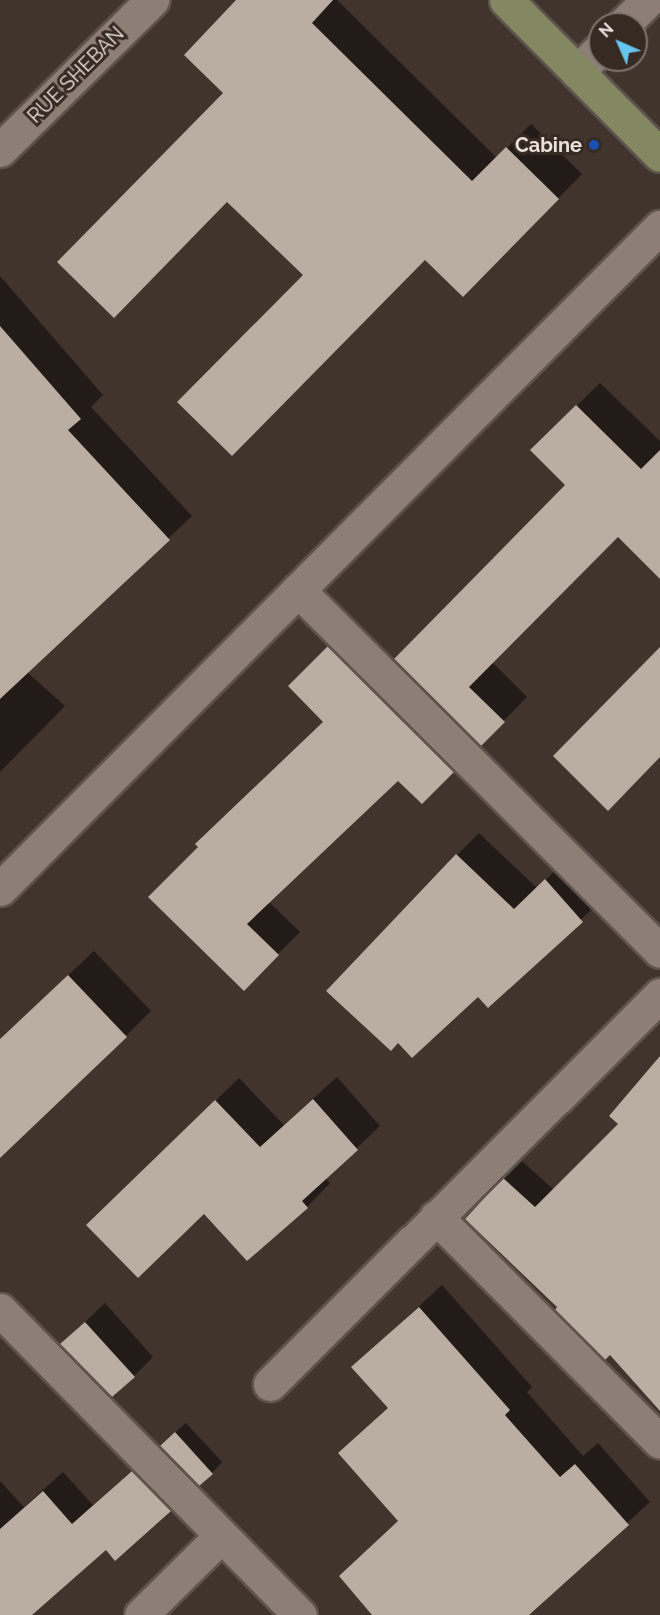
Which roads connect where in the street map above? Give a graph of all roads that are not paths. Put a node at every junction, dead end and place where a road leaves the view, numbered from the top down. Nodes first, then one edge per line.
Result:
1 (152, 0) edge
2 (506, 0) edge
3 (648, 0) edge
4 (636, 12) edge
5 (588, 61) edge
6 (577, 72) junction
7 (0, 150) edge
8 (660, 155) edge
9 (660, 227) edge
10 (298, 590) junction
11 (0, 889) edge
12 (660, 951) edge
13 (660, 995) edge
14 (435, 1217) junction
15 (0, 1310) edge
16 (270, 1384) dead end
17 (660, 1442) edge
18 (221, 1536) junction
19 (141, 1615) edge
20 (300, 1615) edge

1 - 7 street, RUE SHEBAN
2 - 6 street
3 - 4 street
5 - 6 street
6 - 8 street
9 - 10 street
10 - 11 street
10 - 12 street
13 - 14 street
14 - 16 street
14 - 17 street
15 - 18 street
18 - 19 street
18 - 20 street

